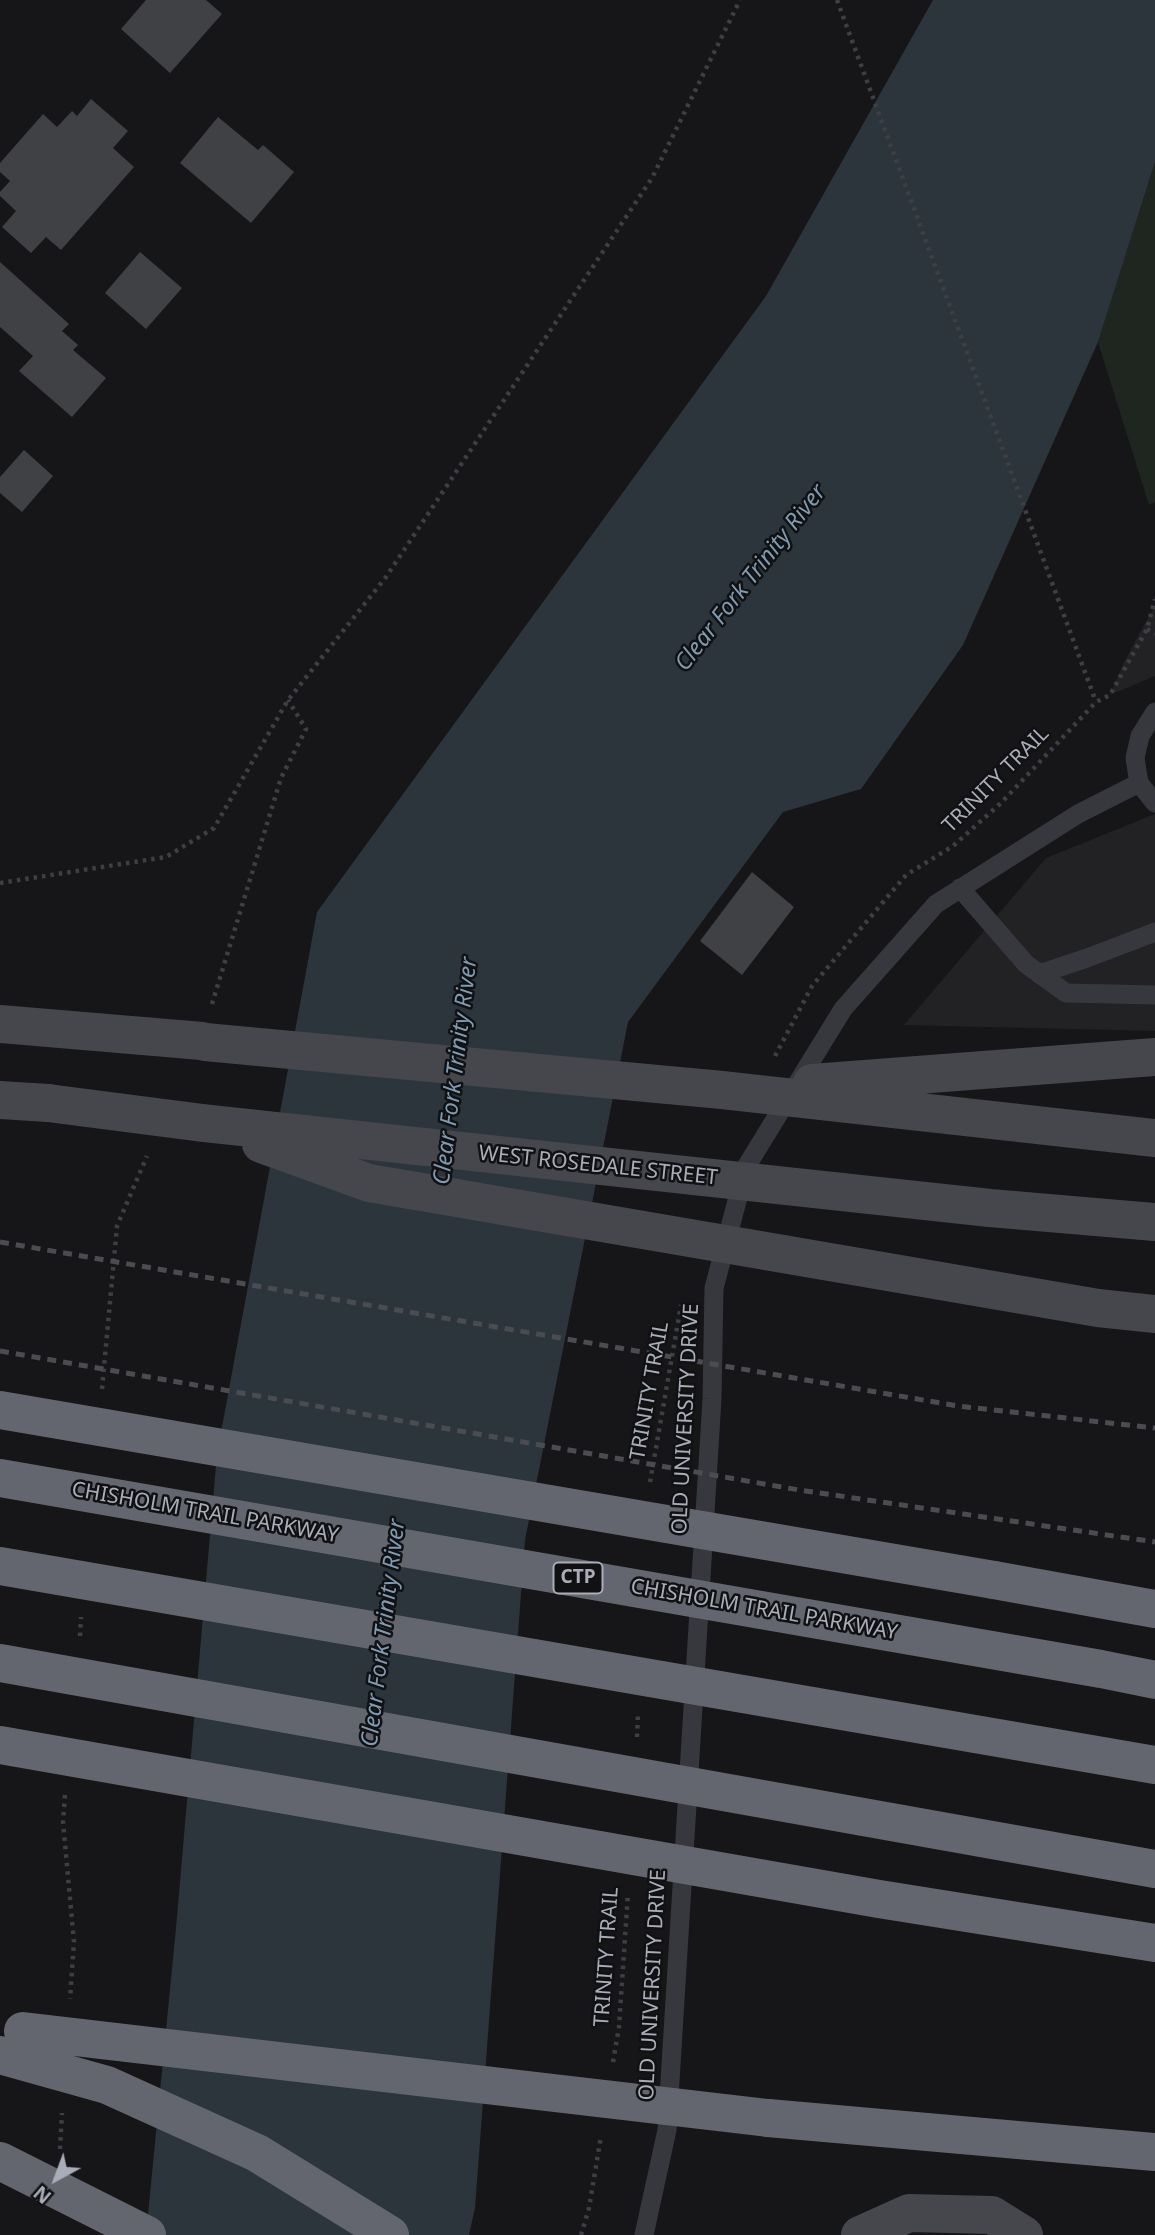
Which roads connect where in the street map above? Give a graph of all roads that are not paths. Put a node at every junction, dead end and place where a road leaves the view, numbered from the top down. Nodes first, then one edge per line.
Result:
1 (1155, 712) edge
2 (1139, 783) junction
3 (1155, 803) edge
4 (960, 888) junction
5 (1155, 932) edge
6 (1039, 974) junction
7 (1155, 995) edge
8 (0, 1024) edge
9 (1155, 1057) edge
10 (722, 1090) junction
11 (0, 1100) edge
12 (203, 1124) junction
13 (1155, 1138) edge
14 (1155, 1222) edge
15 (1155, 1314) edge
16 (0, 1410) edge
17 (0, 1478) edge
18 (0, 1566) edge
19 (1155, 1609) edge
20 (0, 1663) edge
21 (1155, 1680) edge
22 (0, 1745) edge
23 (1155, 1765) edge
24 (1155, 1869) edge
25 (1155, 1942) edge
26 (8, 2038) edge
27 (1103, 2146) junction
28 (1155, 2152) edge
29 (0, 2161) edge
30 (1155, 2173) edge
31 (147, 2235) edge
32 (390, 2235) edge
33 (644, 2235) edge
34 (860, 2235) edge
35 (1024, 2235) edge

1 - 2 lane
2 - 3 lane
2 - 4 lane, OLD UNIVERSITY DRIVE
4 - 6 lane
4 - 33 lane, OLD UNIVERSITY DRIVE
5 - 6 lane
6 - 7 lane
8 - 10 main road, bridge
9 - 10 main road, bridge
10 - 13 main road, bridge
11 - 12 main road, WEST ROSEDALE STREET, bridge
12 - 14 main road, WEST ROSEDALE STREET, bridge
12 - 15 main road, bridge
16 - 19 highway, bridge
17 - 21 highway, CHISHOLM TRAIL PARKWAY / CTP, bridge
18 - 23 highway, bridge
20 - 24 highway, bridge
22 - 25 highway, bridge
26 - 27 highway, bridge
26 - 32 highway, bridge
27 - 28 highway
27 - 30 highway
29 - 31 highway, bridge
34 - 35 main road

